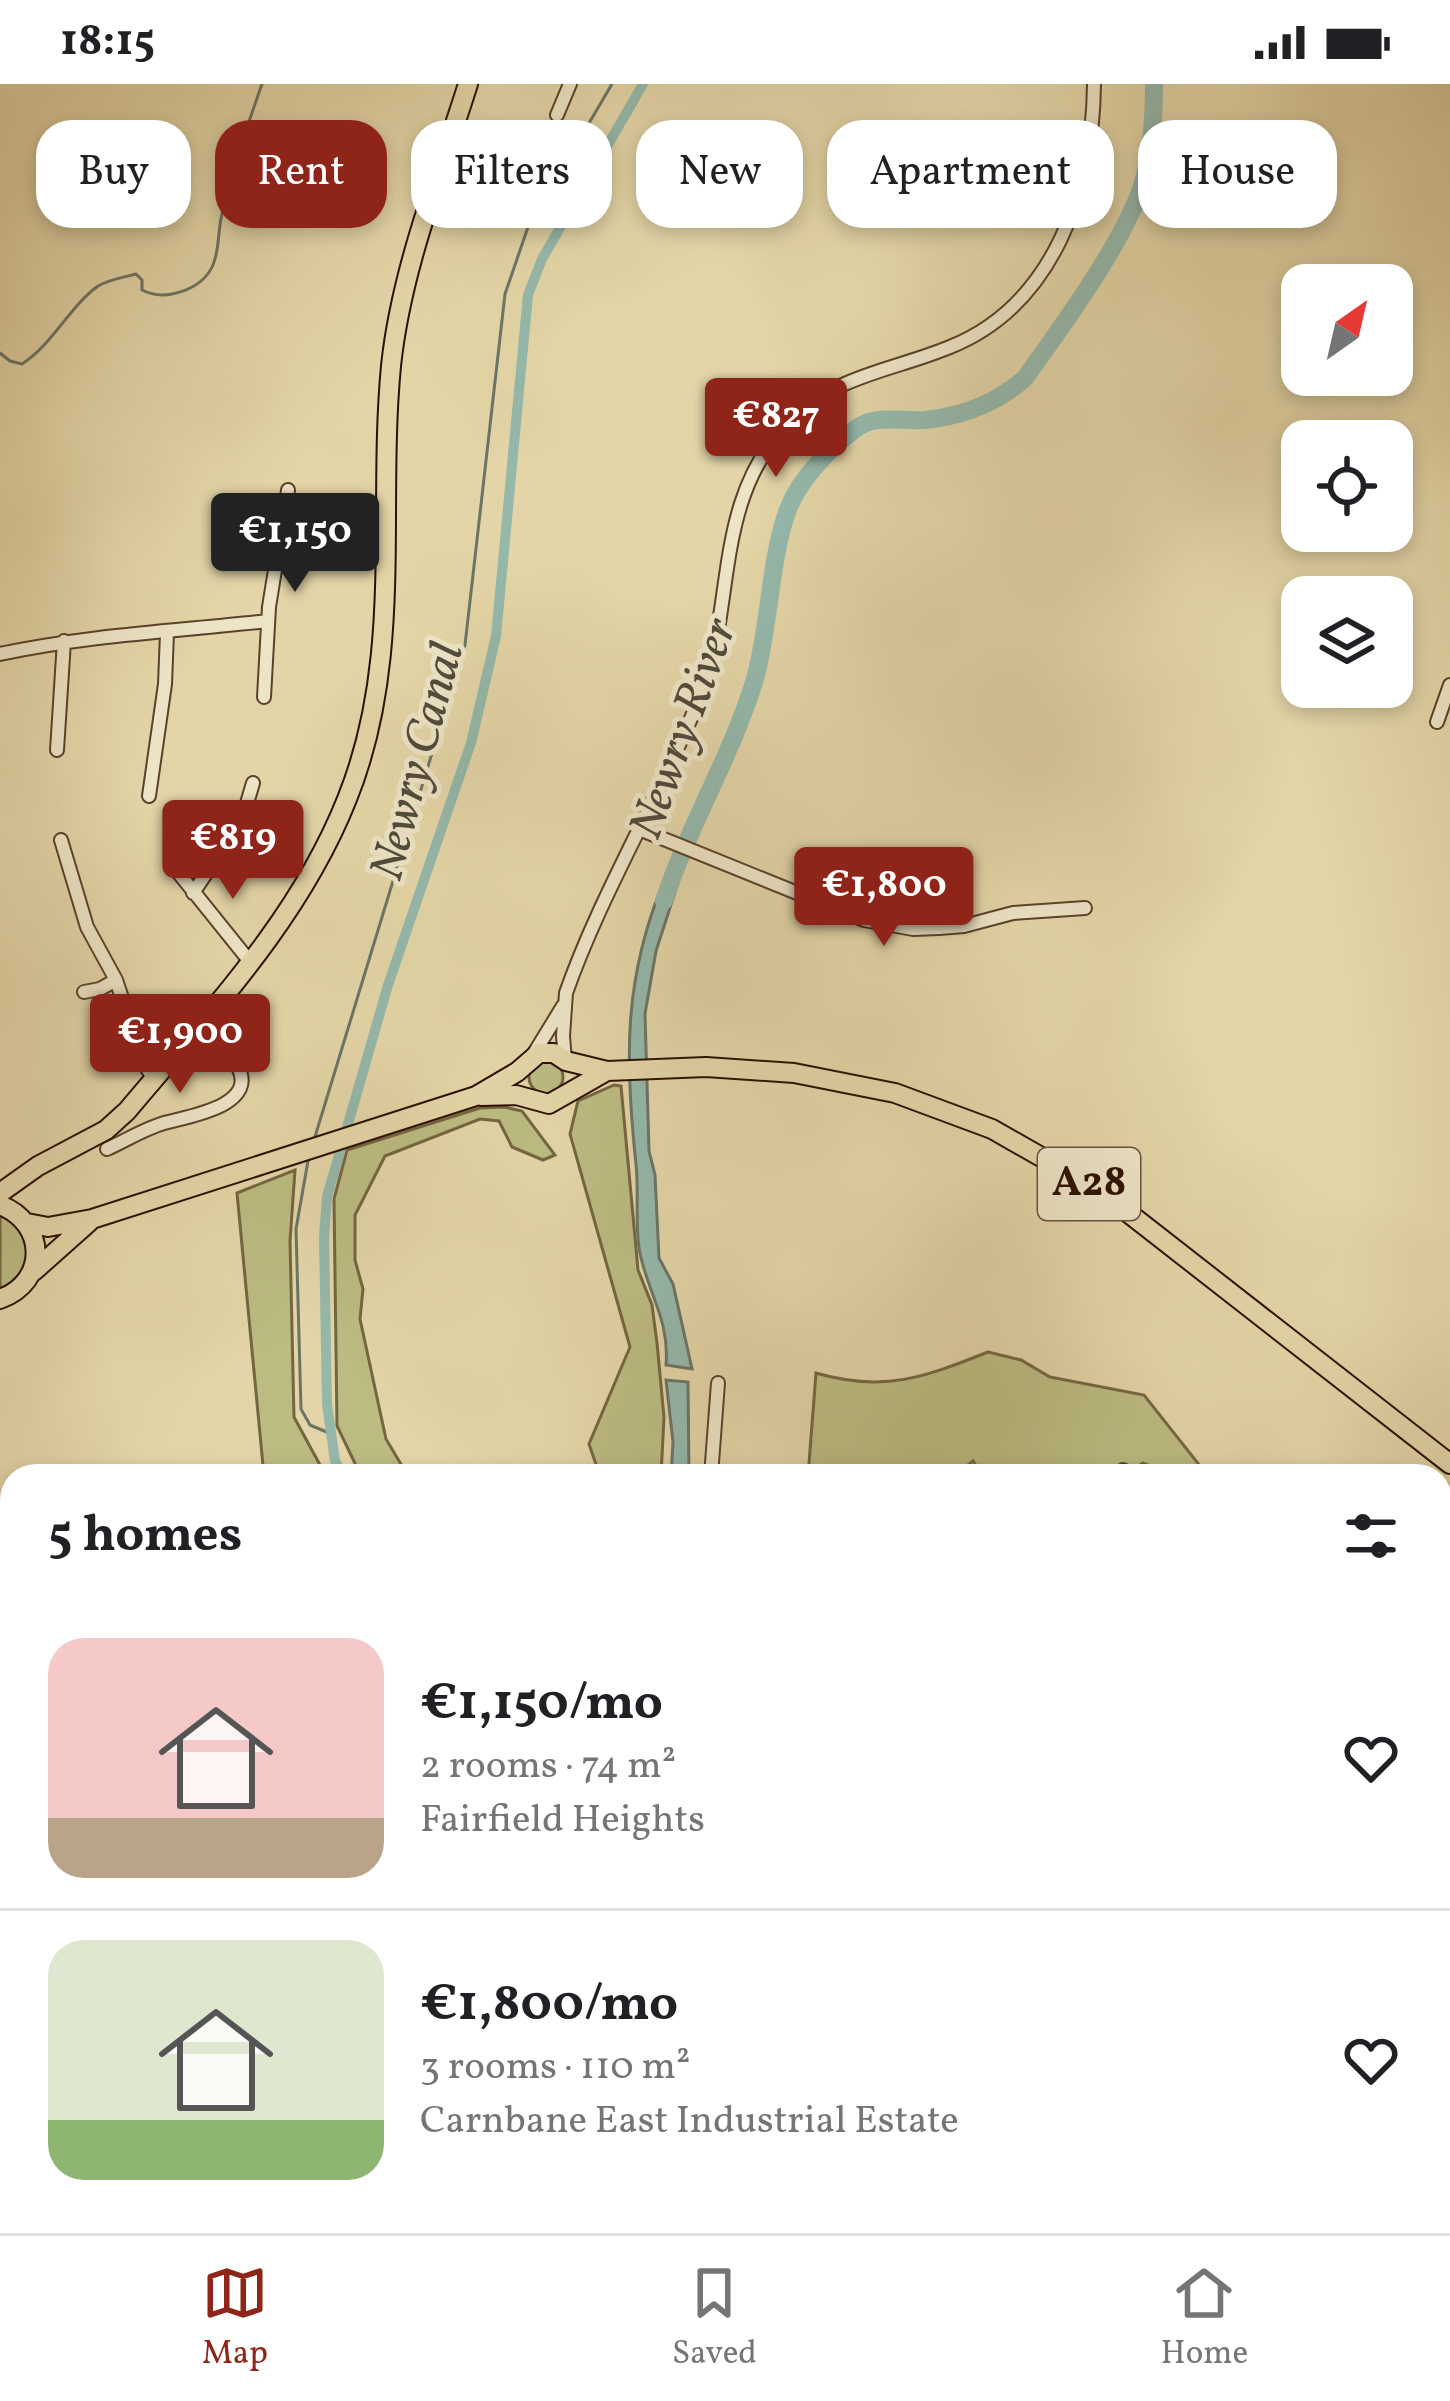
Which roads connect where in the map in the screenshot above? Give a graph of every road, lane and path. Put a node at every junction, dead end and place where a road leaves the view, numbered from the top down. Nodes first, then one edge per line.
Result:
1 (468, 84) edge
2 (570, 84) edge
3 (1094, 84) edge
4 (557, 115) dead end
5 (288, 490) dead end
6 (268, 621) junction
7 (166, 633) junction
8 (64, 640) junction
9 (0, 654) edge
10 (1450, 686) edge
11 (264, 697) dead end
12 (1436, 722) dead end
13 (57, 750) dead end
14 (253, 783) dead end
15 (148, 796) dead end
16 (639, 829) junction
17 (61, 840) dead end
18 (177, 871) dead end
19 (194, 892) junction
20 (1085, 908) dead end
21 (251, 963) junction
22 (116, 980) junction
23 (85, 992) dead end
24 (563, 1005) junction
25 (196, 1028) junction
26 (566, 1061) junction
27 (528, 1062) junction
28 (613, 1071) junction
29 (154, 1079) junction
30 (568, 1091) junction
31 (476, 1096) junction
32 (528, 1096) junction
33 (107, 1149) dead end
34 (7, 1188) edge
35 (13, 1213) edge
36 (92, 1219) junction
37 (33, 1272) junction
38 (0, 1299) edge
39 (718, 1383) dead end
40 (712, 1464) edge
41 (1450, 1464) edge

1 - 21 highway
2 - 4 street
3 - 16 street
5 - 6 street
6 - 7 street
6 - 11 street
7 - 8 street
7 - 15 street
8 - 9 street
8 - 13 street
10 - 12 street
14 - 19 street
16 - 20 street
16 - 24 street
17 - 22 street
18 - 19 street
19 - 21 street
21 - 25 highway
22 - 23 street
22 - 29 street
24 - 26 street
24 - 27 street
25 - 29 highway
25 - 33 street
26 - 27 highway
26 - 28 highway
26 - 30 highway
27 - 31 highway
27 - 32 highway
28 - 30 highway
28 - 41 highway, A28
29 - 34 highway
30 - 32 highway
31 - 32 highway
31 - 36 highway
34 - 35 highway
35 - 36 highway
35 - 37 highway
36 - 37 highway
37 - 38 highway
39 - 40 street

